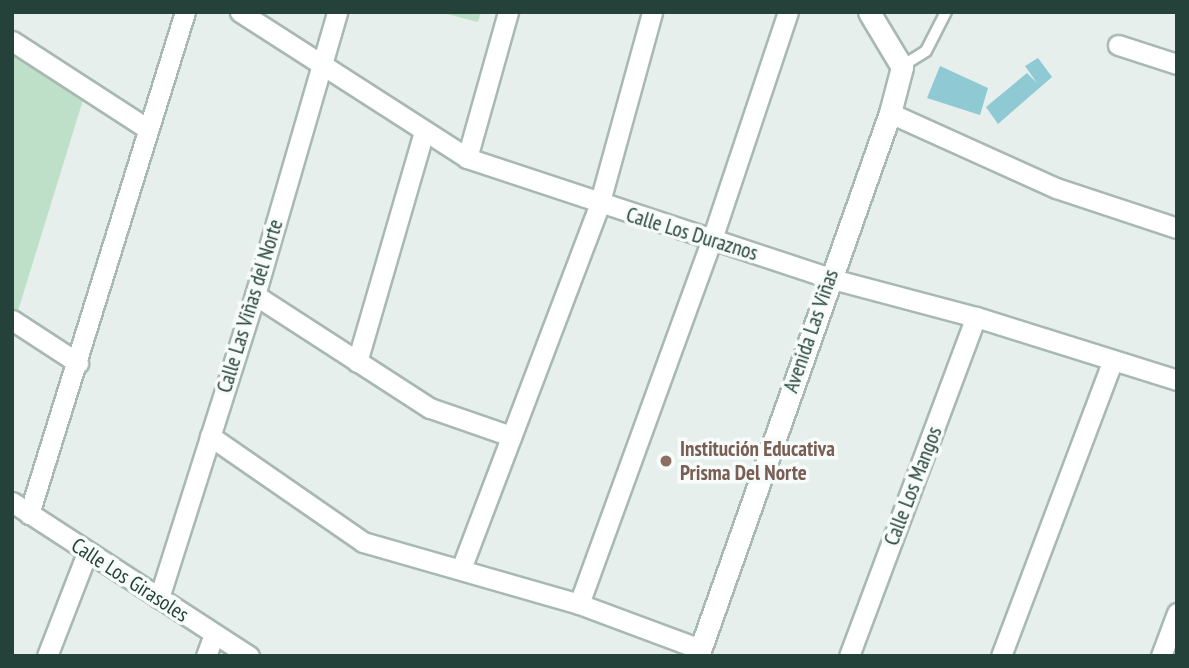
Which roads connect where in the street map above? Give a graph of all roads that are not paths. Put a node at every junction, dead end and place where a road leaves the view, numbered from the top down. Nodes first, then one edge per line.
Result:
1 (185, 12) edge
2 (240, 12) edge
3 (337, 12) edge
4 (508, 12) edge
5 (652, 12) edge
6 (788, 12) edge
7 (869, 12) edge
8 (946, 12) edge
9 (12, 41) edge
10 (1118, 45) dead end
11 (321, 64) junction
12 (1177, 64) edge
13 (902, 67) junction
14 (890, 114) junction
15 (148, 129) junction
16 (424, 131) junction
17 (467, 158) junction
18 (599, 205) junction
19 (1177, 228) edge
20 (712, 239) junction
21 (829, 278) junction
22 (255, 296) junction
23 (976, 317) junction
24 (12, 320) edge
25 (1113, 360) junction
26 (357, 362) junction
27 (78, 363) junction
28 (1177, 380) edge
29 (210, 436) junction
30 (511, 436) junction
31 (12, 502) edge
32 (29, 514) junction
33 (87, 553) junction
34 (461, 569) junction
35 (159, 598) junction
36 (579, 604) junction
37 (1177, 613) edge
38 (214, 634) junction
39 (699, 652) edge
40 (47, 656) edge
41 (206, 656) edge
42 (249, 656) edge
43 (849, 656) edge
44 (1001, 656) edge
45 (1161, 656) edge

1 - 15 street
2 - 11 street, Calle Los Duraznos
3 - 11 street, Calle Las Viñas del Norte
4 - 17 street
5 - 18 street
6 - 20 street
7 - 13 street
8 - 13 lane
9 - 15 street
10 - 12 street
11 - 16 street, Calle Los Duraznos
11 - 22 street, Calle Las Viñas del Norte
13 - 14 street, Avenida Las Viñas
14 - 19 street
14 - 21 street, Avenida Las Viñas
15 - 27 street
16 - 17 street, Calle Los Duraznos
16 - 26 street
17 - 18 street, Calle Los Duraznos
18 - 20 street, Calle Los Duraznos
18 - 30 street
20 - 21 street, Calle Los Duraznos
20 - 36 street
21 - 23 street, Calle Los Duraznos
21 - 39 street, Avenida Las Viñas
22 - 26 street
22 - 29 street, Calle Las Viñas del Norte
23 - 25 street, Calle Los Duraznos
23 - 43 street, Calle Los Mangos
24 - 27 street
25 - 28 street, Calle Los Duraznos
25 - 44 street
26 - 30 street
27 - 32 street
29 - 34 street
29 - 35 street, Calle Las Viñas del Norte
30 - 34 street
31 - 32 street, Calle Los Girasoles
32 - 33 street, Calle Los Girasoles
33 - 35 street, Calle Los Girasoles
33 - 40 street
34 - 36 street
35 - 38 street, Calle Los Girasoles
36 - 39 street
37 - 45 street
38 - 41 street
38 - 42 street, Calle Los Girasoles

